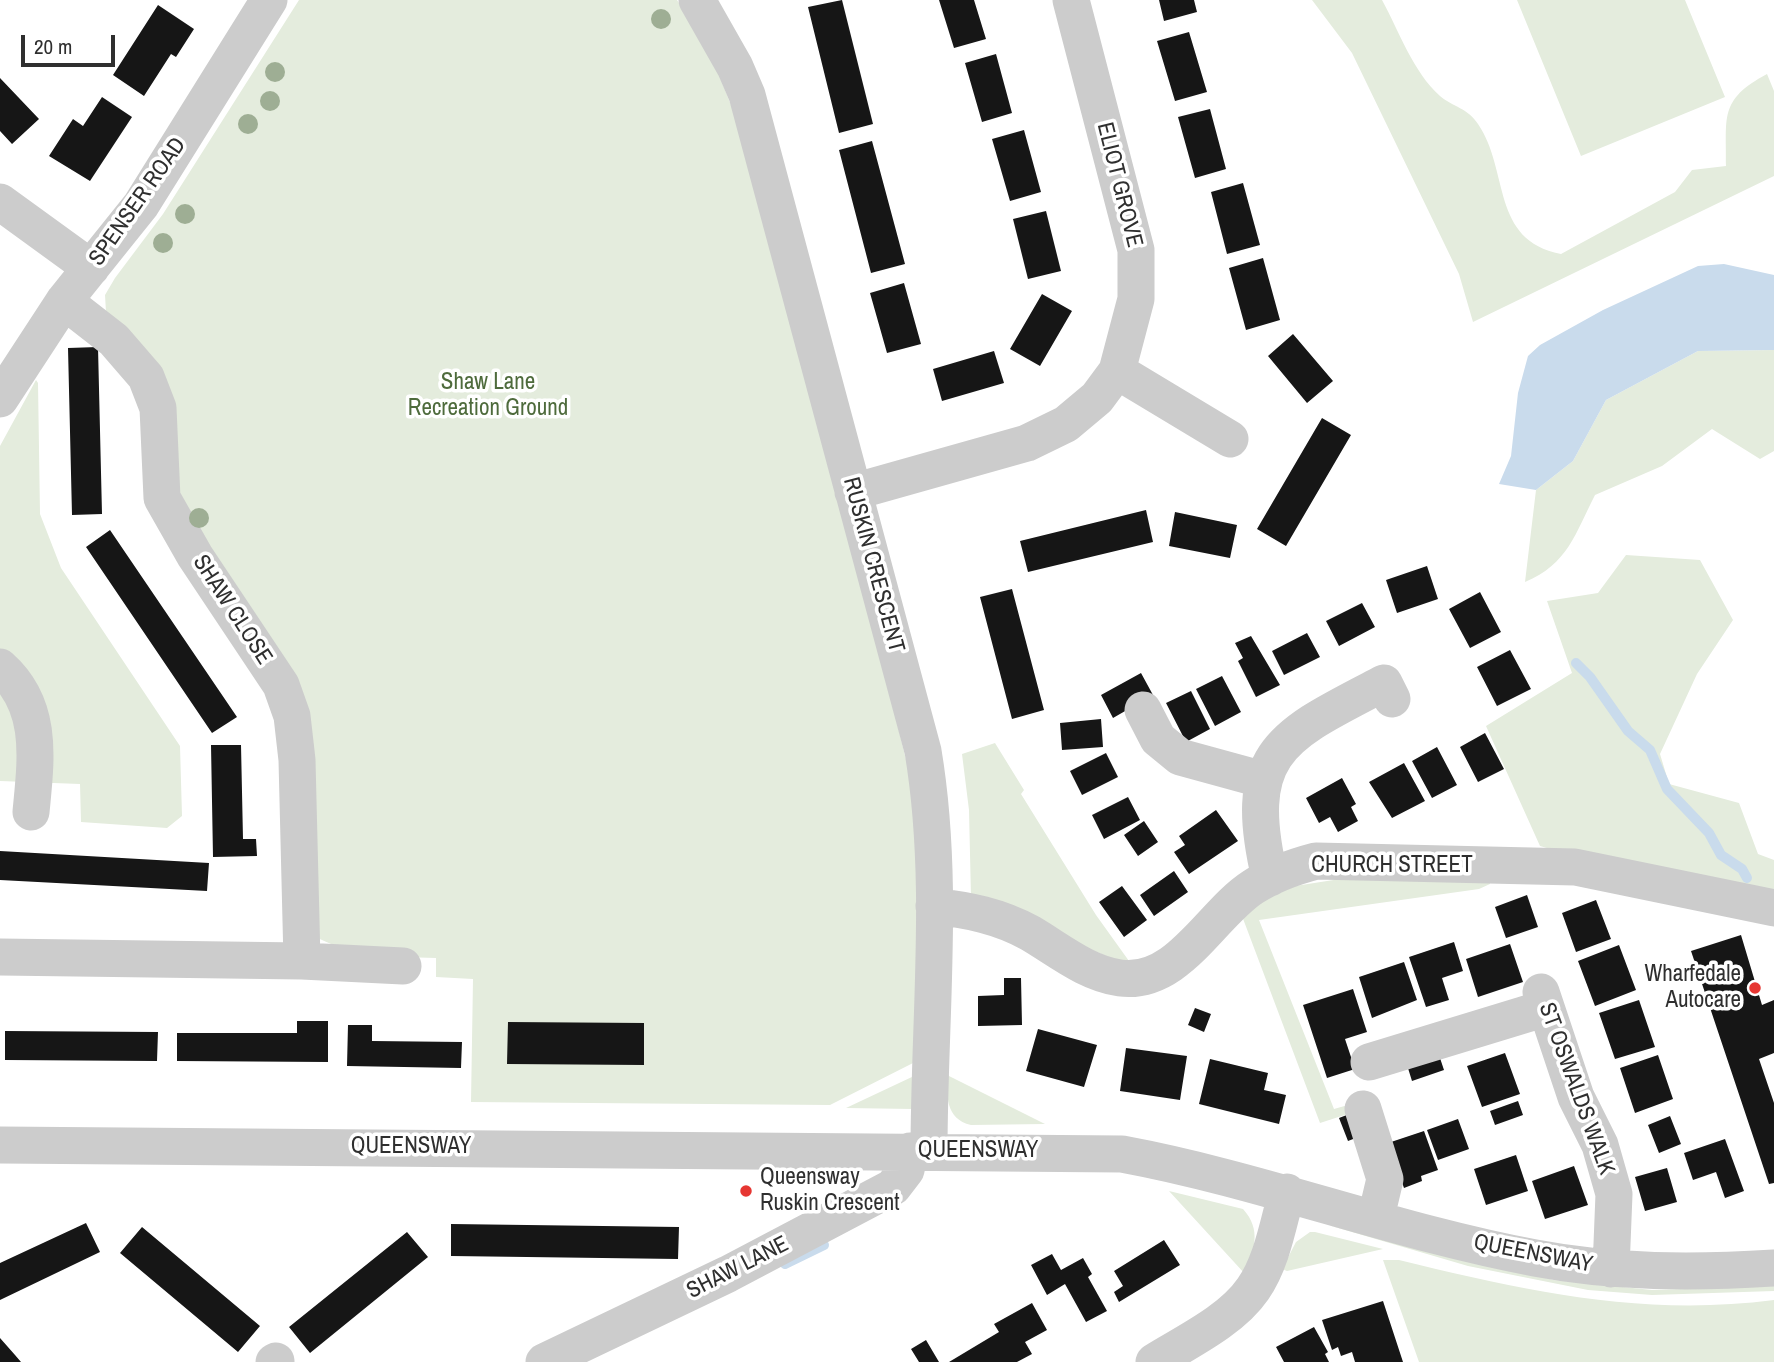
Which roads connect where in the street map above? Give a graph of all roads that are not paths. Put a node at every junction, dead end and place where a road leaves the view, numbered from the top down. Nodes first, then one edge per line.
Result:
1 (268, 0) edge
2 (697, 0) edge
3 (1071, 0) edge
4 (0, 202) edge
5 (92, 268) junction
6 (64, 301) junction
7 (1117, 371) junction
8 (0, 399) edge
9 (1230, 439) dead end
10 (853, 492) junction
11 (0, 667) edge
12 (1392, 699) dead end
13 (1143, 710) dead end
14 (1264, 779) junction
15 (31, 812) dead end
16 (1270, 878) junction
17 (934, 906) junction
18 (1774, 908) edge
19 (0, 957) edge
20 (302, 961) junction
21 (403, 966) dead end
22 (1369, 1062) dead end
23 (1363, 1109) dead end
24 (0, 1145) edge
25 (920, 1151) junction
26 (1287, 1192) junction
27 (1376, 1217) junction
28 (1774, 1268) edge
29 (1611, 1269) junction
30 (544, 1362) edge
31 (1154, 1362) edge

1 - 5 street, SPENSER ROAD
2 - 10 street, RUSKIN CRESCENT
3 - 7 street, ELIOT GROVE
4 - 5 street
5 - 6 street, SPENSER ROAD
6 - 8 street, SPENSER ROAD
6 - 20 street, SHAW CLOSE
7 - 9 street
7 - 10 street, ELIOT GROVE
10 - 17 street, RUSKIN CRESCENT
11 - 15 street
12 - 14 street
13 - 14 street
14 - 16 street
16 - 17 street, CHURCH STREET
16 - 18 street, CHURCH STREET
17 - 25 street, RUSKIN CRESCENT
19 - 20 street
20 - 21 street
22 - 29 street, ST OSWALDS WALK
23 - 27 street
24 - 25 street, QUEENSWAY
25 - 26 street, QUEENSWAY
25 - 30 street, SHAW LANE
26 - 27 street, QUEENSWAY
26 - 31 street
27 - 29 street, QUEENSWAY
28 - 29 street, QUEENSWAY

